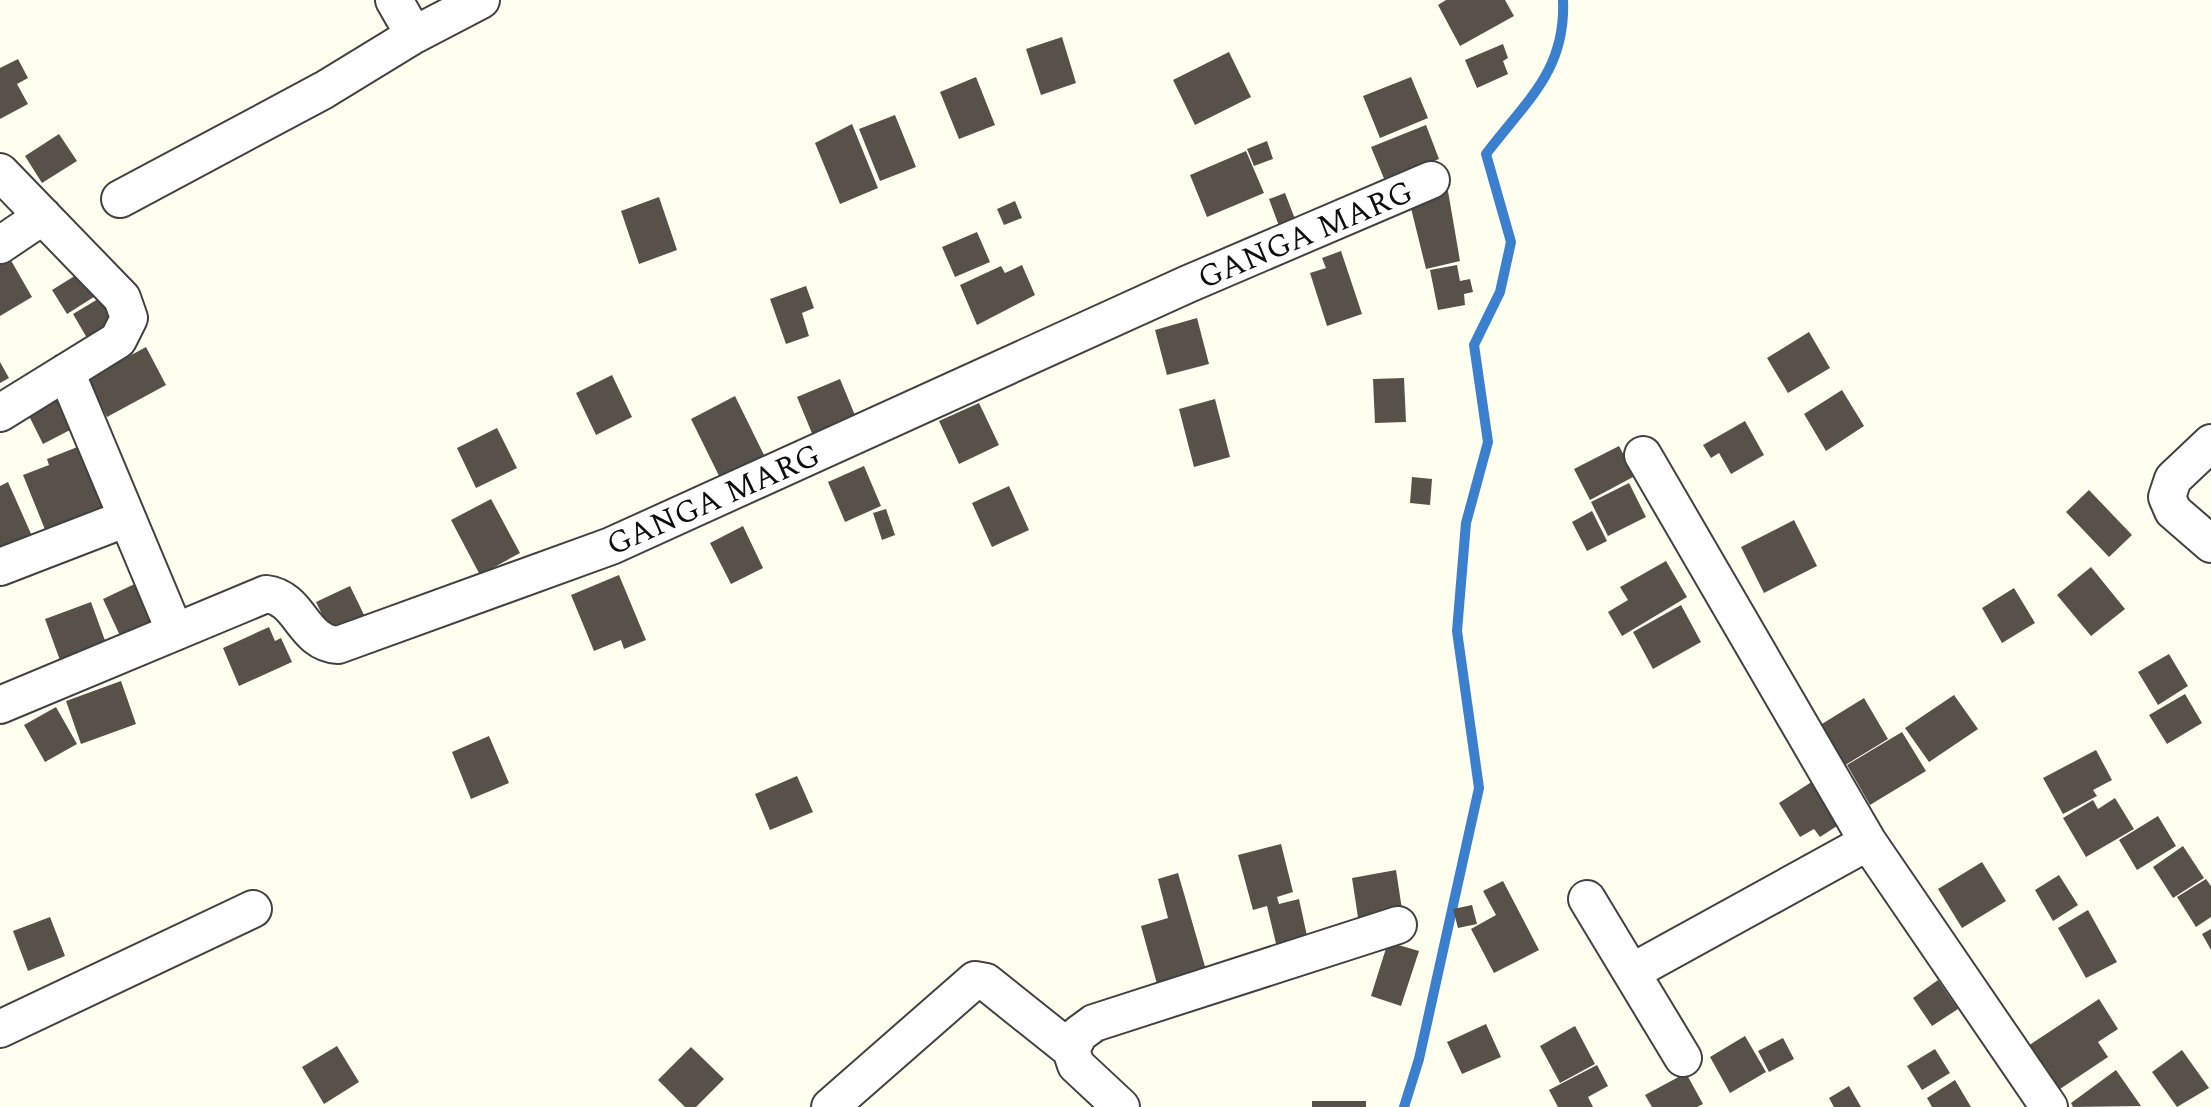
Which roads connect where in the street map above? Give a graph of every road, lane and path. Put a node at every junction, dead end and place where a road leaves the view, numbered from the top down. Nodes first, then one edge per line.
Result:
1 (394, 0) edge
2 (481, 0) edge
3 (414, 35) junction
4 (0, 172) edge
5 (1431, 180) dead end
6 (120, 199) dead end
7 (43, 216) junction
8 (0, 245) edge
9 (66, 372) junction
10 (0, 413) edge
11 (2211, 443) edge
12 (1643, 455) dead end
13 (127, 518) junction
14 (2211, 544) edge
15 (0, 567) edge
16 (175, 632) junction
17 (0, 705) edge
18 (1868, 842) junction
19 (1587, 899) dead end
20 (253, 909) dead end
21 (1398, 925) dead end
22 (1632, 972) junction
23 (0, 1029) edge
24 (1071, 1050) junction
25 (1683, 1058) dead end
26 (830, 1107) edge
27 (1121, 1107) edge
28 (2049, 1107) edge

1 - 3 street
2 - 3 street
3 - 6 street
4 - 7 street
5 - 16 street, GANGA MARG
7 - 8 street
7 - 9 street
9 - 10 street
9 - 13 street
11 - 14 street
12 - 18 street
13 - 15 street
13 - 16 street
16 - 17 street, GANGA MARG
18 - 22 street
18 - 28 street
19 - 22 street
20 - 23 street
21 - 24 street
22 - 25 street
24 - 26 street
24 - 27 street

